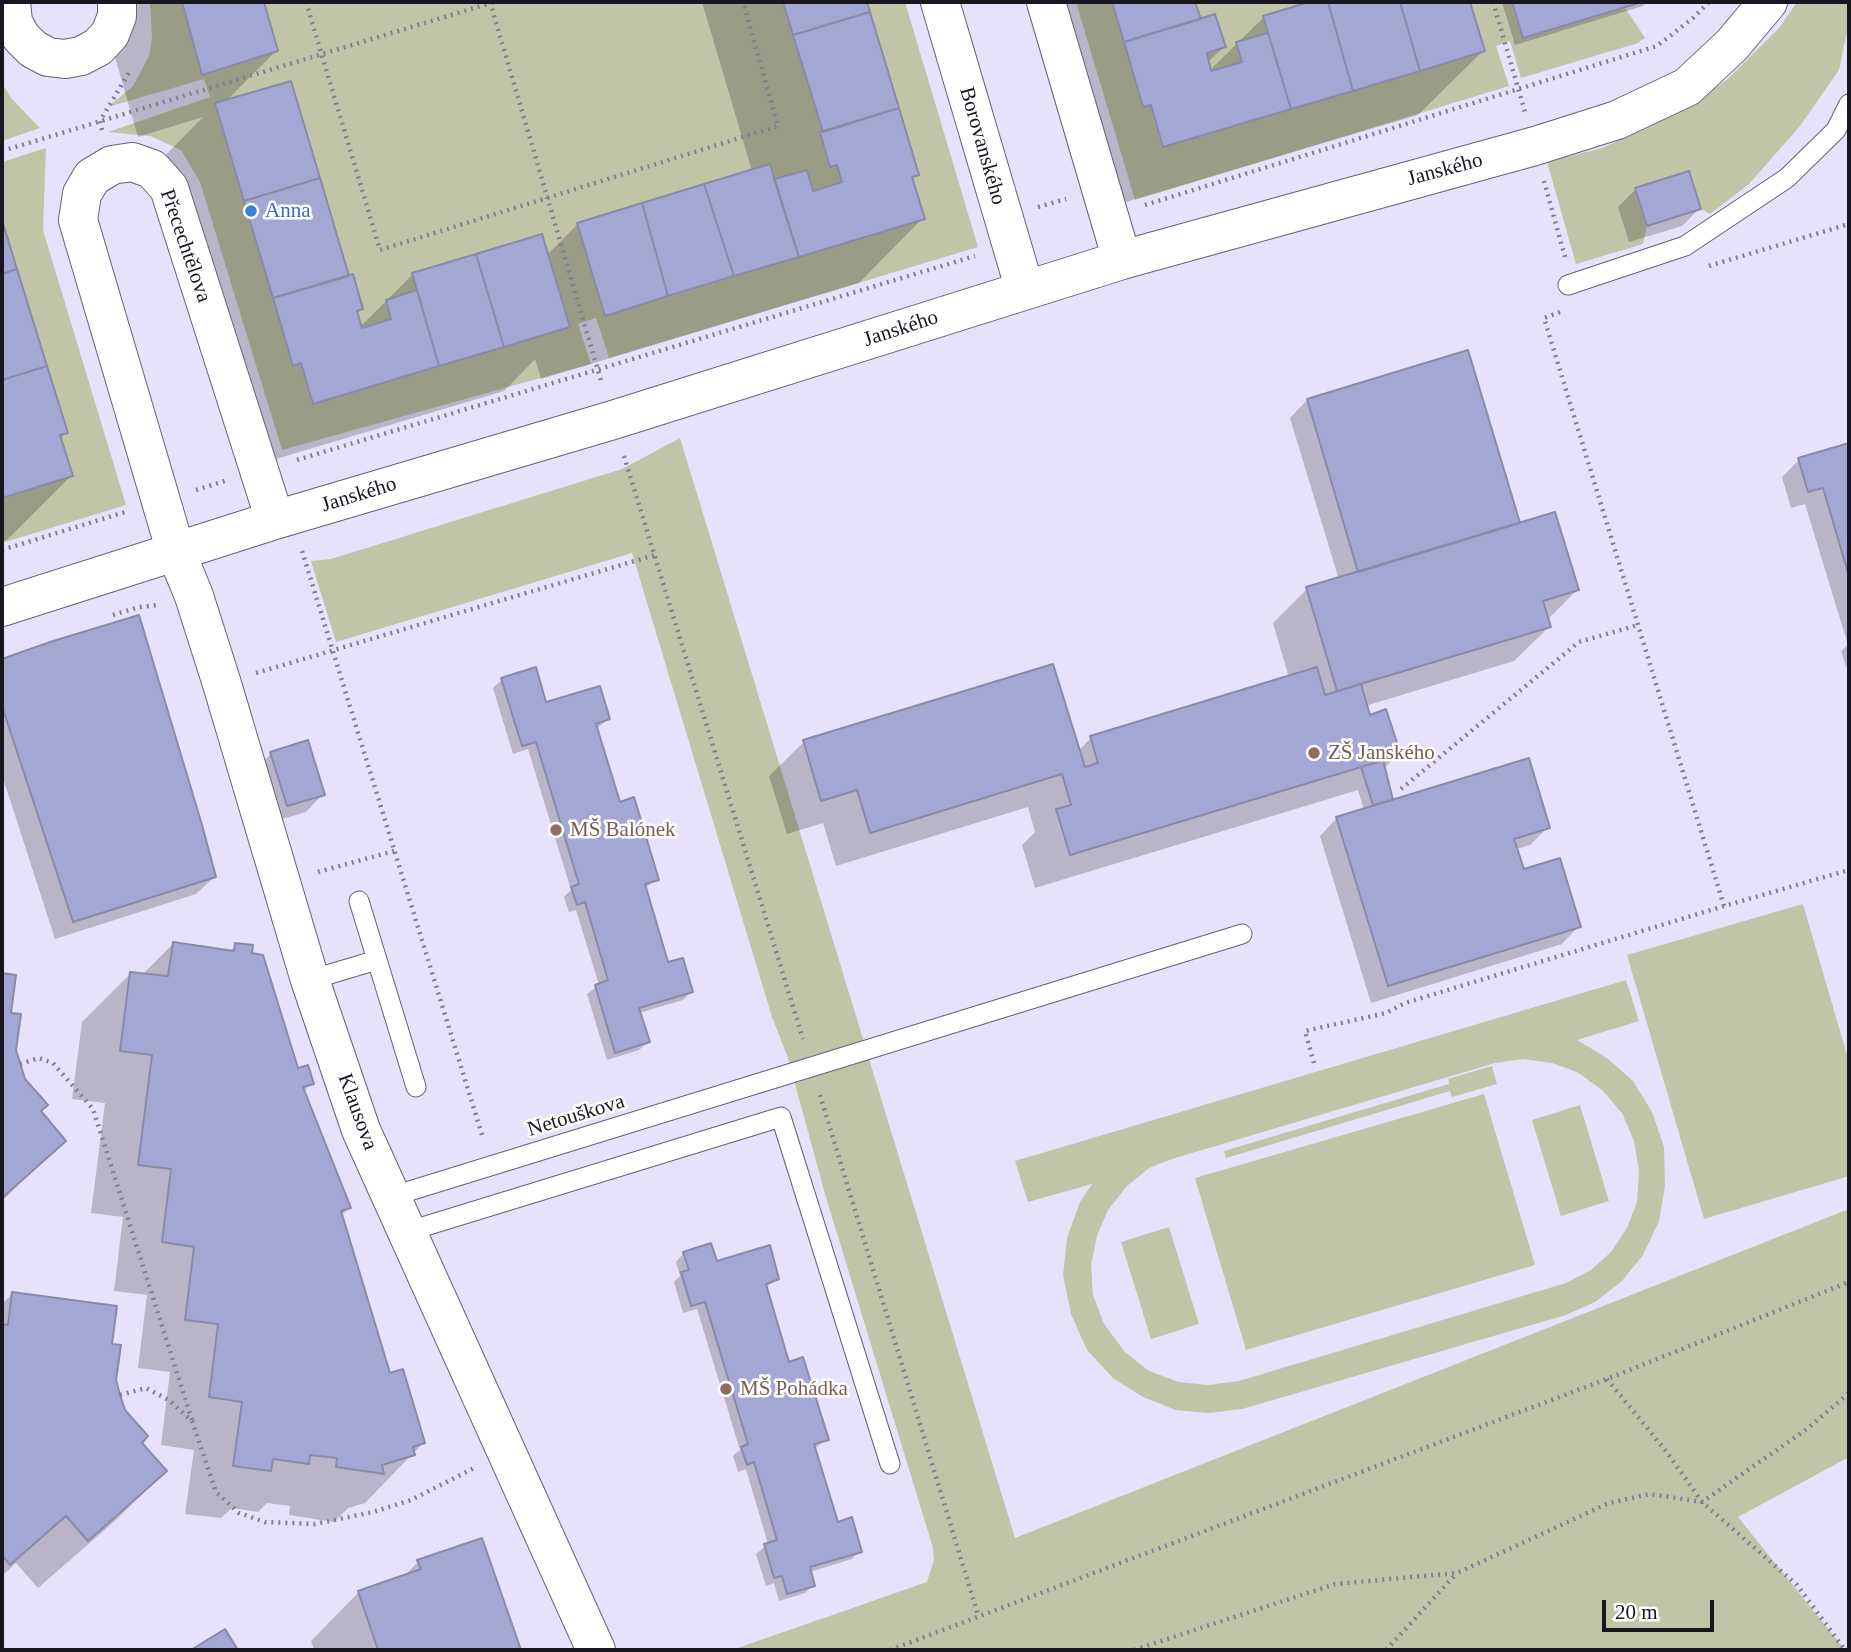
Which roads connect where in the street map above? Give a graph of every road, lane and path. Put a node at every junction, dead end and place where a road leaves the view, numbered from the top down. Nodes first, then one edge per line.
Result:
1 (11, 2) edge
2 (117, 2) edge
3 (306, 2) edge
4 (491, 2) edge
5 (743, 2) edge
6 (940, 2) edge
7 (1046, 2) edge
8 (1493, 2) edge
9 (1768, 2) edge
10 (322, 55) junction
11 (1849, 104) edge
12 (1535, 146) junction
13 (2, 151) edge
14 (547, 198) junction
15 (1122, 260) junction
16 (1567, 262) dead end
17 (1568, 285) dead end
18 (1025, 290) junction
19 (1563, 311) dead end
20 (612, 420) junction
21 (259, 471) junction
22 (161, 501) junction
23 (288, 517) junction
24 (2, 550) edge
25 (176, 552) junction
26 (655, 555) junction
27 (165, 604) dead end
28 (2, 607) edge
29 (102, 619) dead end
30 (1638, 625) junction
31 (332, 650) junction
32 (222, 684) junction
33 (1401, 789) dead end
34 (394, 851) junction
35 (1849, 870) edge
36 (280, 883) junction
37 (359, 901) dead end
38 (1724, 906) junction
39 (1242, 934) dead end
40 (377, 960) junction
41 (310, 980) junction
42 (1314, 1063) dead end
43 (20, 1064) dead end
44 (812, 1067) junction
45 (416, 1087) dead end
46 (491, 1166) junction
47 (390, 1197) junction
48 (406, 1233) junction
49 (1849, 1282) edge
50 (1608, 1379) junction
51 (1849, 1393) edge
52 (121, 1395) dead end
53 (192, 1421) junction
54 (506, 1451) junction
55 (890, 1464) dead end
56 (1702, 1502) junction
57 (1457, 1573) junction
58 (978, 1615) junction
59 (596, 1650) edge
60 (890, 1650) edge
61 (1134, 1650) edge
62 (1386, 1650) edge
63 (1844, 1650) edge

1 - 2 street
3 - 10 path
4 - 10 path
4 - 14 path
5 - 14 path
6 - 18 street, Borovanského
7 - 15 street
8 - 12 path
9 - 12 street, Janského
10 - 13 path
10 - 14 path
11 - 17 lane
12 - 15 street, Janského
12 - 16 path
14 - 20 path
15 - 18 street, Janského
18 - 20 street, Janského
19 - 30 path
20 - 23 street, Janského
20 - 26 path
21 - 22 path
21 - 22 street, Přecechtělova
21 - 23 street, Přecechtělova
22 - 24 path
22 - 25 street, Přecechtělova
23 - 25 street, Janského
23 - 31 path
25 - 28 street, Janského
25 - 32 street, Klausova
26 - 31 path
26 - 44 path
27 - 29 path
30 - 33 path
30 - 38 path
31 - 32 path
31 - 34 path
32 - 36 street, Klausova
34 - 36 path
34 - 46 path
35 - 38 path
36 - 41 street, Klausova
37 - 40 lane
38 - 42 path
39 - 44 lane, Netouškova
40 - 41 lane
40 - 45 lane
41 - 47 street, Klausova
43 - 53 path
44 - 46 lane, Netouškova
44 - 58 path
46 - 47 lane, Netouškova
47 - 48 street, Klausova
48 - 54 street, Klausova
48 - 55 lane
49 - 50 path
50 - 56 path
50 - 58 path
51 - 56 path
52 - 53 path
53 - 54 path
54 - 59 street, Klausova
56 - 57 path
56 - 63 path
57 - 61 path
57 - 62 path
58 - 60 path

